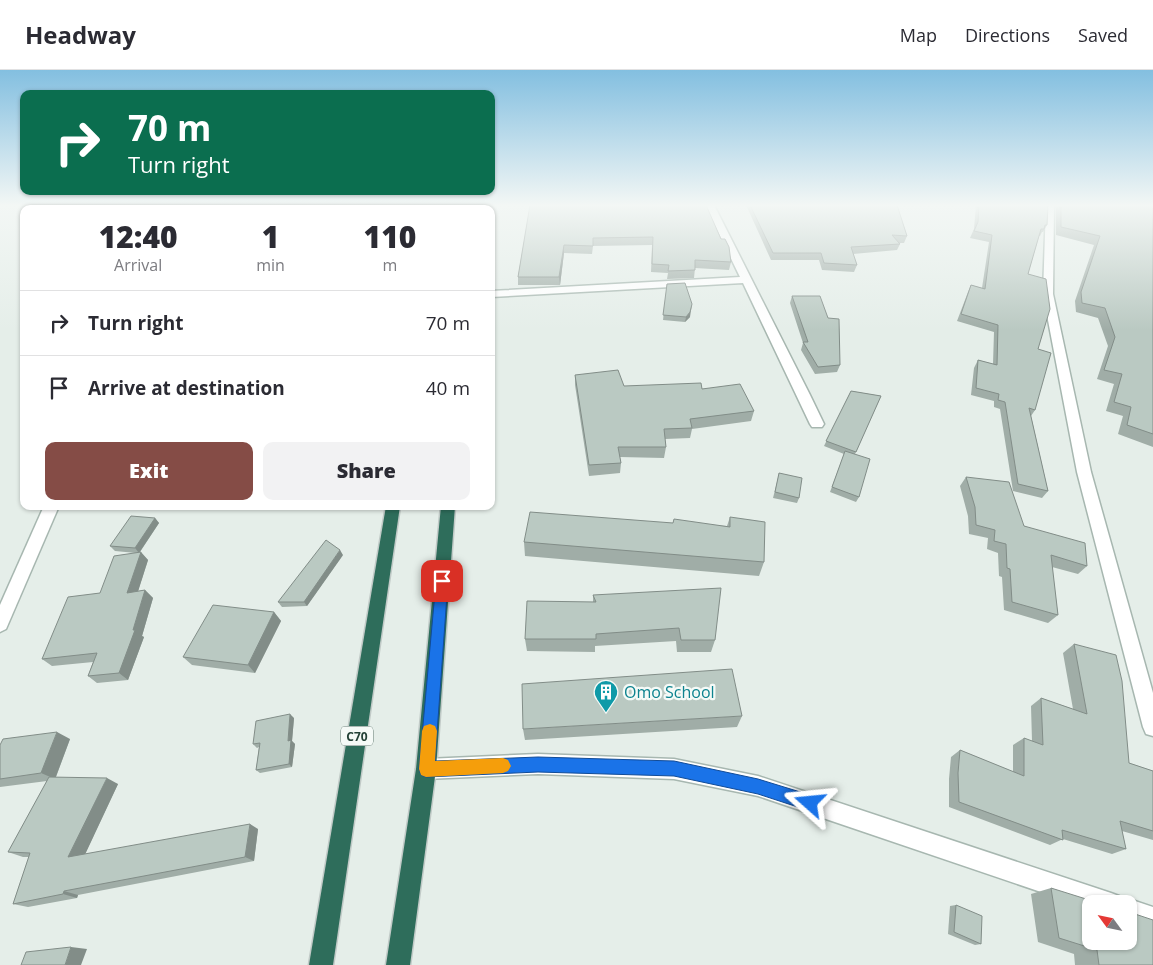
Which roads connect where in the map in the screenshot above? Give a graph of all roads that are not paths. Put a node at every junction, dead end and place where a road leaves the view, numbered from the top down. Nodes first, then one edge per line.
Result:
1 (729, 247) edge
2 (1049, 247) edge
3 (746, 280) junction
4 (495, 294) edge
5 (817, 424) dead end
6 (50, 510) edge
7 (392, 510) edge
8 (448, 510) edge
9 (0, 624) edge
10 (1153, 727) edge
11 (426, 769) junction
12 (1085, 895) edge
13 (1138, 913) edge
14 (1153, 918) edge
15 (321, 965) edge
16 (398, 965) edge

1 - 3 street
2 - 10 street
3 - 4 street
3 - 5 street
6 - 9 street
7 - 15 highway, C70
8 - 11 highway
11 - 12 street
11 - 16 highway
13 - 14 street

